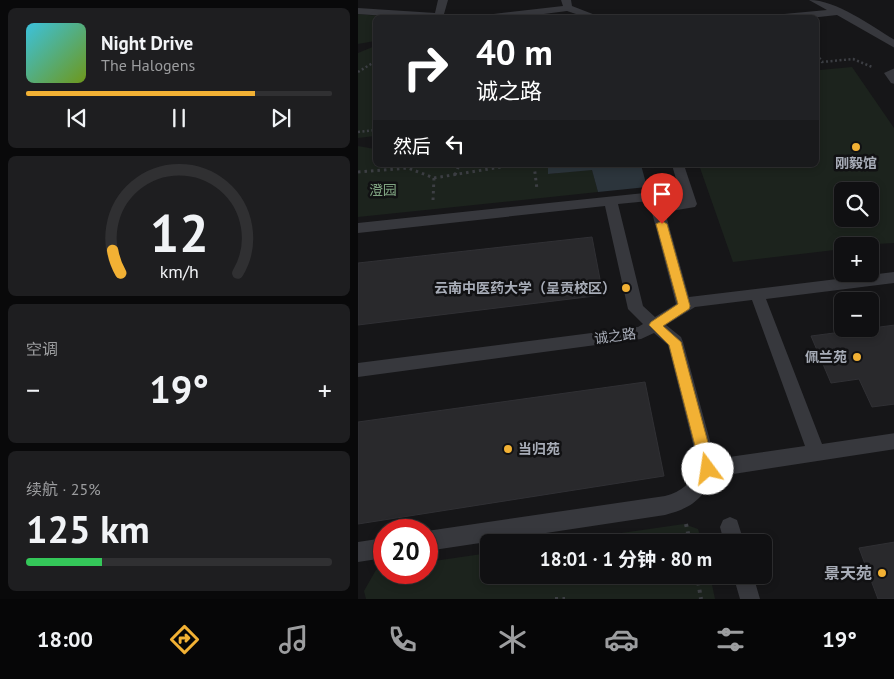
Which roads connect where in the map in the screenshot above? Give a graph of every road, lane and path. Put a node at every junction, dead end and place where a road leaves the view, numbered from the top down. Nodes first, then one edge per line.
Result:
1 (443, 0) edge
2 (814, 0) edge
3 (567, 4) edge
4 (358, 11) edge
5 (838, 12) junction
6 (423, 15) edge
7 (439, 15) edge
8 (503, 15) edge
9 (591, 15) edge
10 (806, 15) edge
11 (894, 44) edge
12 (819, 57) edge
13 (373, 63) edge
14 (358, 72) edge
15 (893, 75) edge
16 (373, 130) edge
17 (358, 132) edge
18 (396, 167) edge
19 (458, 167) edge
20 (501, 167) edge
21 (679, 167) edge
22 (358, 172) edge
23 (455, 175) junction
24 (611, 201) junction
25 (657, 208) junction
26 (358, 228) edge
27 (894, 277) edge
28 (757, 294) junction
29 (684, 306) junction
30 (655, 325) junction
31 (358, 370) edge
32 (894, 441) edge
33 (816, 453) junction
34 (708, 469) junction
35 (438, 539) edge
36 (373, 550) edge
37 (358, 552) edge
38 (698, 584) edge
39 (746, 584) edge
40 (555, 599) edge
41 (565, 599) edge
42 (701, 599) edge
43 (750, 599) edge

1 - 7 lane
2 - 5 lane
3 - 8 lane
3 - 9 lane
4 - 6 lane
5 - 10 lane
5 - 11 lane
12 - 15 path
13 - 14 path
16 - 17 path
18 - 22 path
18 - 23 path
19 - 23 path
20 - 23 path
21 - 25 lane
24 - 25 lane
24 - 26 lane
24 - 30 lane
25 - 29 lane
27 - 28 lane, 诚之路
28 - 29 lane, 诚之路
28 - 33 lane
29 - 30 lane, 诚之路
30 - 31 lane, 诚之路
30 - 34 lane
32 - 33 lane
33 - 34 lane
34 - 35 lane
36 - 37 lane
38 - 42 path
39 - 43 lane
40 - 41 path

